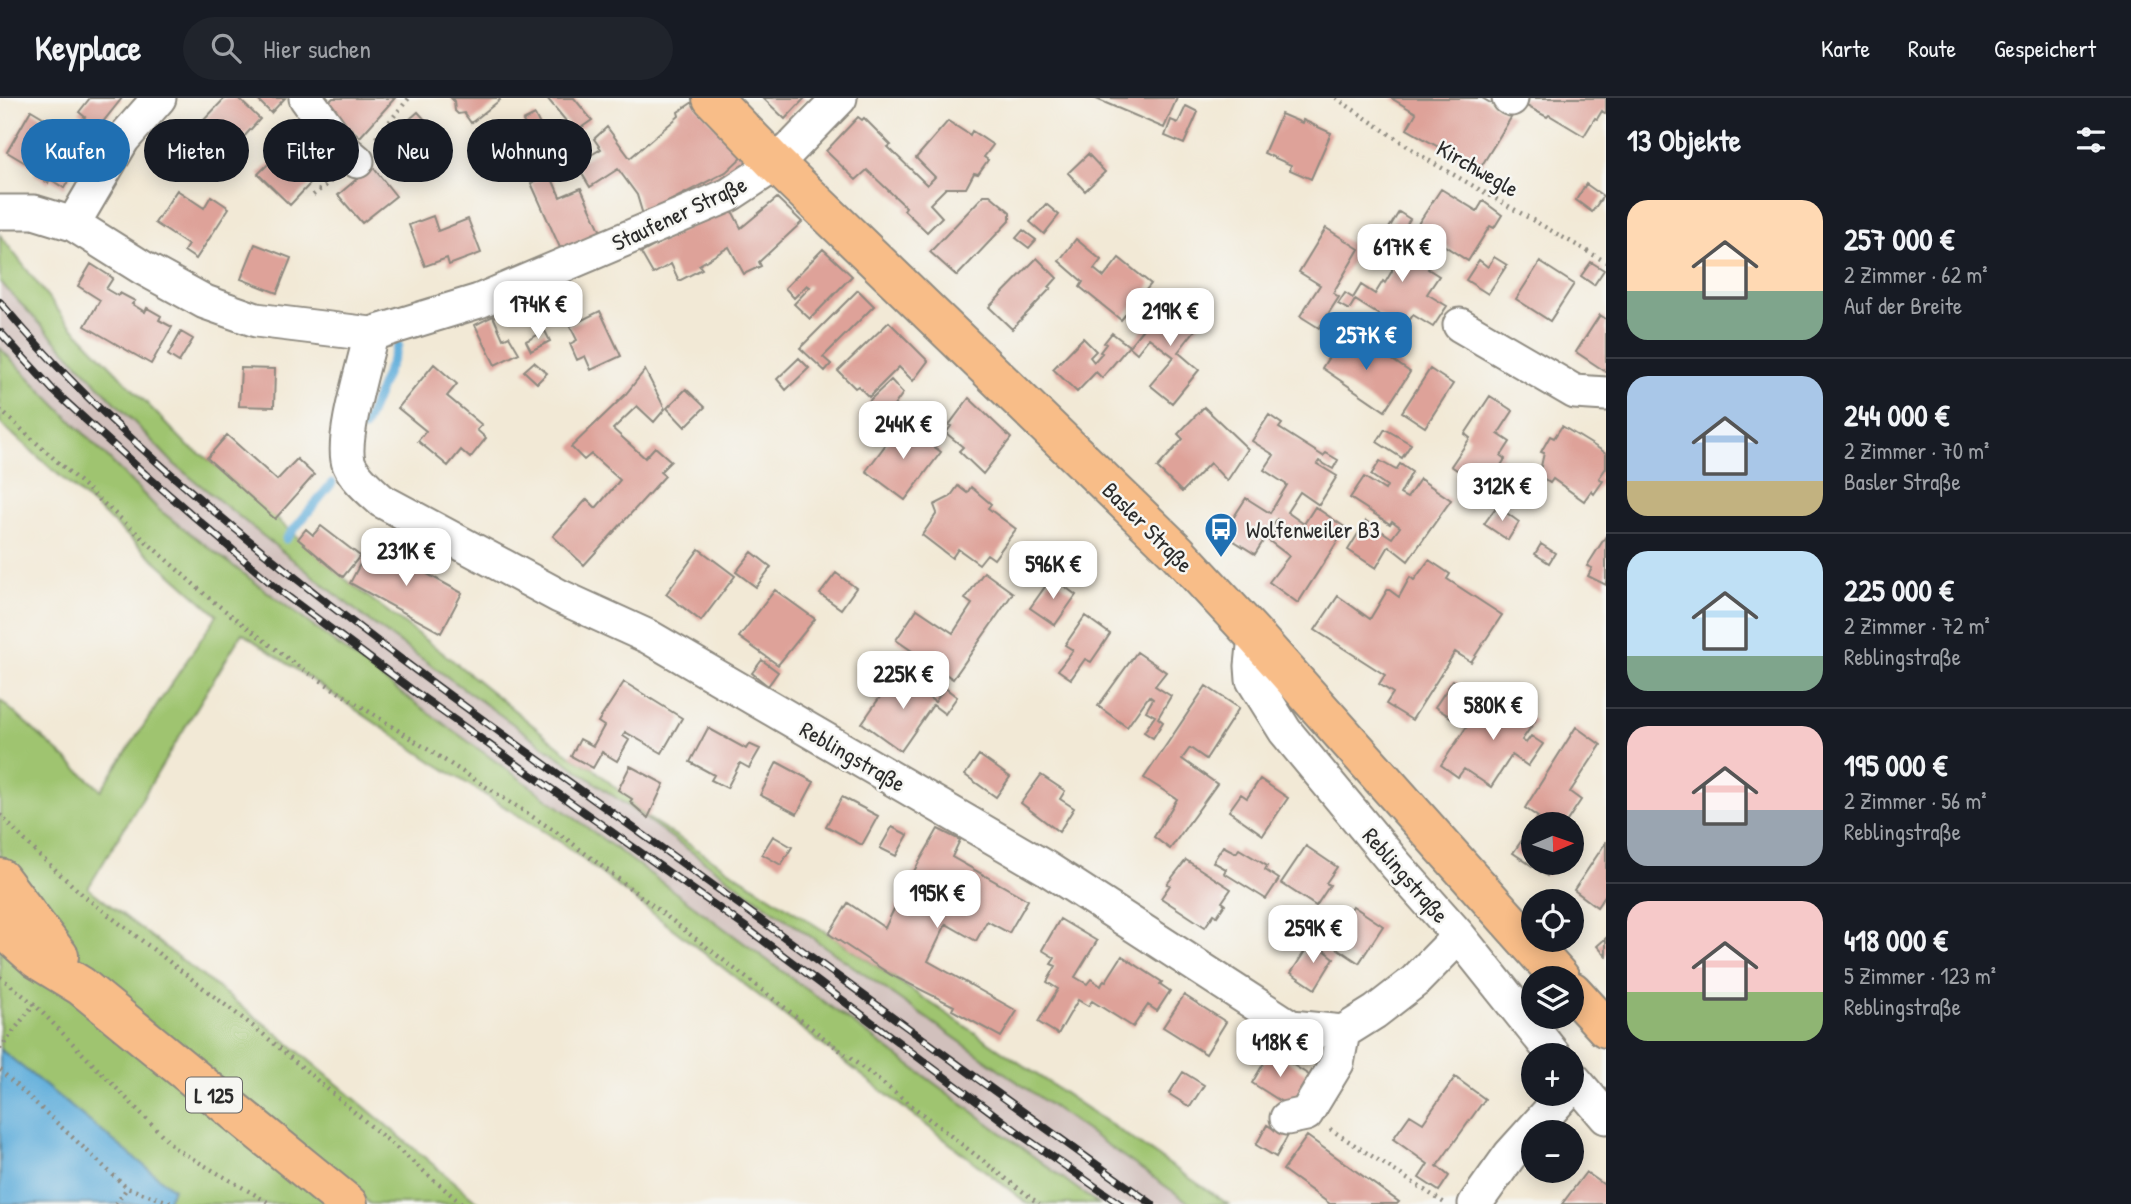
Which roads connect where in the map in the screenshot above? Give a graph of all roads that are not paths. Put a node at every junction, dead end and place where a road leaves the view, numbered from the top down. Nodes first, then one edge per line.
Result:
1 (159, 98) edge
2 (306, 98) edge
3 (712, 98) edge
4 (840, 98) edge
5 (321, 119) edge
6 (776, 164) junction
7 (0, 212) edge
8 (73, 224) junction
9 (1460, 325) dead end
10 (371, 334) junction
11 (1606, 394) edge
12 (1255, 636) junction
13 (0, 878) edge
14 (0, 926) edge
15 (1459, 936) junction
16 (1549, 966) edge
17 (81, 986) junction
18 (1584, 1004) edge
19 (1606, 1028) edge
20 (1343, 1032) junction
21 (1545, 1043) edge
22 (1584, 1097) edge
23 (1553, 1106) edge
24 (1297, 1116) road end
25 (1606, 1116) edge
26 (348, 1204) edge
27 (1475, 1204) edge

1 - 8 street
2 - 5 street
3 - 6 main road, Basler Straße
4 - 6 street, Staufener Straße
6 - 10 street, Staufener Straße
6 - 12 main road, Basler Straße
7 - 8 street, Staufener Straße
8 - 10 street, Staufener Straße
9 - 11 street
10 - 20 street, Reblingstraße
12 - 15 street, Reblingstraße
12 - 16 main road, Basler Straße
13 - 17 main road, L 125
14 - 17 main road, L 125
15 - 20 street, Reblingstraße
15 - 21 street, Reblingstraße
17 - 26 main road, L 125
18 - 19 main road
20 - 24 street
22 - 25 street
23 - 27 street

